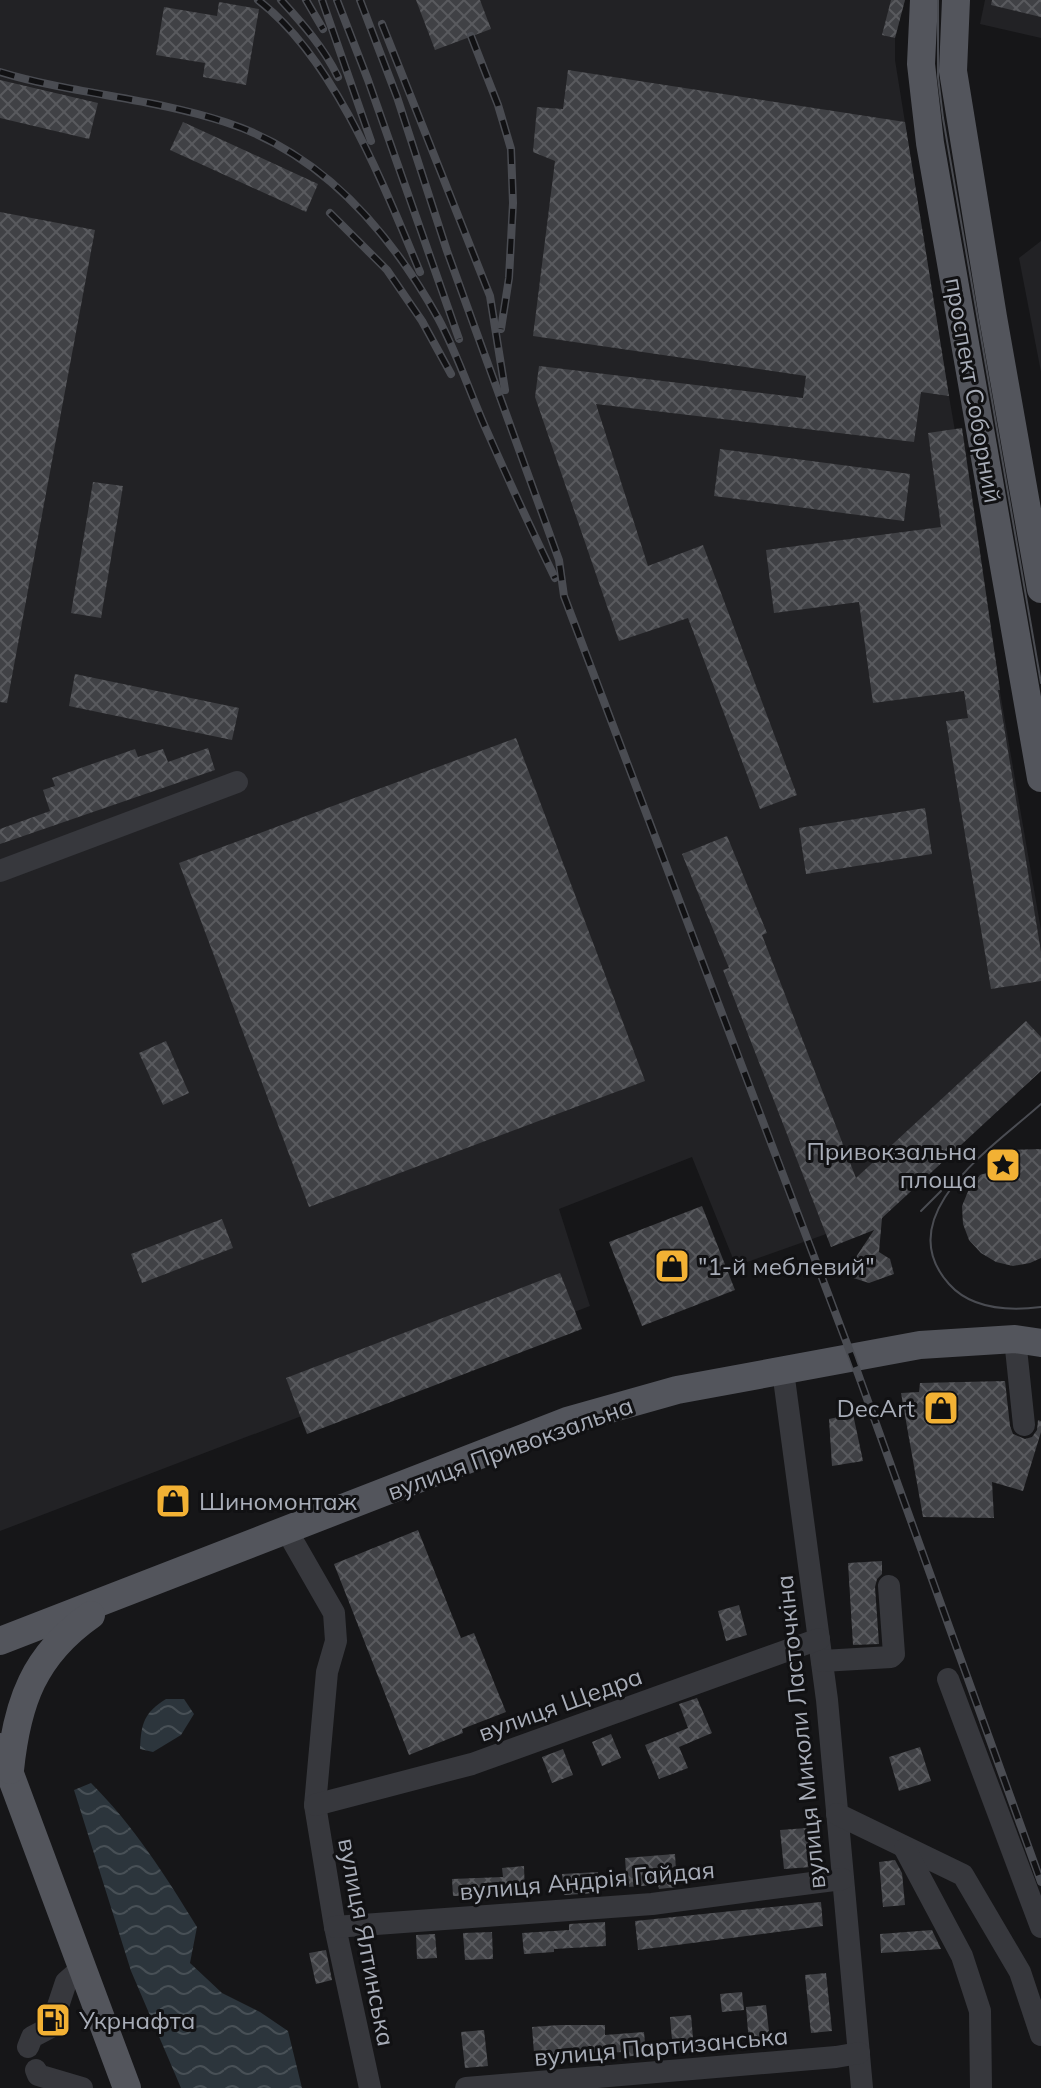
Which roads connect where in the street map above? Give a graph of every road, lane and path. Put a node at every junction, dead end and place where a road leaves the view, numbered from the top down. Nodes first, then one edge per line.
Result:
1 (924, 0) edge
2 (956, 0) edge
3 (954, 62) junction
4 (921, 64) junction
5 (1041, 589) edge
6 (1041, 778) edge
7 (237, 782) dead end
8 (0, 871) edge
9 (1032, 1338) edge
10 (783, 1371) junction
11 (1024, 1425) dead end
12 (287, 1531) junction
13 (889, 1586) dead end
14 (117, 1597) junction
15 (0, 1641) edge
16 (820, 1650) junction
17 (948, 1679) dead end
18 (5, 1759) edge
19 (315, 1805) junction
20 (837, 1814) junction
21 (905, 1849) junction
22 (842, 1879) junction
23 (335, 1927) junction
24 (1041, 1927) edge
25 (82, 1968) junction
26 (1041, 2035) edge
27 (28, 2047) dead end
28 (859, 2053) junction
29 (36, 2070) dead end
30 (82, 2088) edge
31 (127, 2088) edge
32 (370, 2088) edge
33 (466, 2088) edge
34 (862, 2088) edge
35 (981, 2088) edge

1 - 4 main road, проспект Соборний
2 - 3 main road, проспект Соборний
3 - 4 main road
3 - 5 main road, проспект Соборний
4 - 6 main road, проспект Соборний
7 - 8 street
9 - 10 main road, вулиця Привокзальна
9 - 11 street
10 - 12 main road, вулиця Привокзальна
10 - 16 street, вулиця Миколи Ласточкіна
12 - 14 main road, вулиця Привокзальна
12 - 19 street, вулиця Ялтинська
13 - 16 street, вулиця Щедра
14 - 15 main road, вулиця Привокзальна
14 - 18 main road
16 - 19 street, вулиця Щедра
16 - 20 street, вулиця Миколи Ласточкіна
17 - 24 street
18 - 25 main road
19 - 23 street, вулиця Ялтинська
20 - 21 street
20 - 22 street, вулиця Миколи Ласточкіна
21 - 26 street
21 - 35 street
22 - 23 street, вулиця Андрія Гайдая
22 - 28 street, вулиця Миколи Ласточкіна
23 - 32 street, вулиця Ялтинська
25 - 27 street
25 - 31 main road
28 - 33 street, вулиця Партизанська
28 - 34 street, вулиця Миколи Ласточкіна
29 - 30 street

